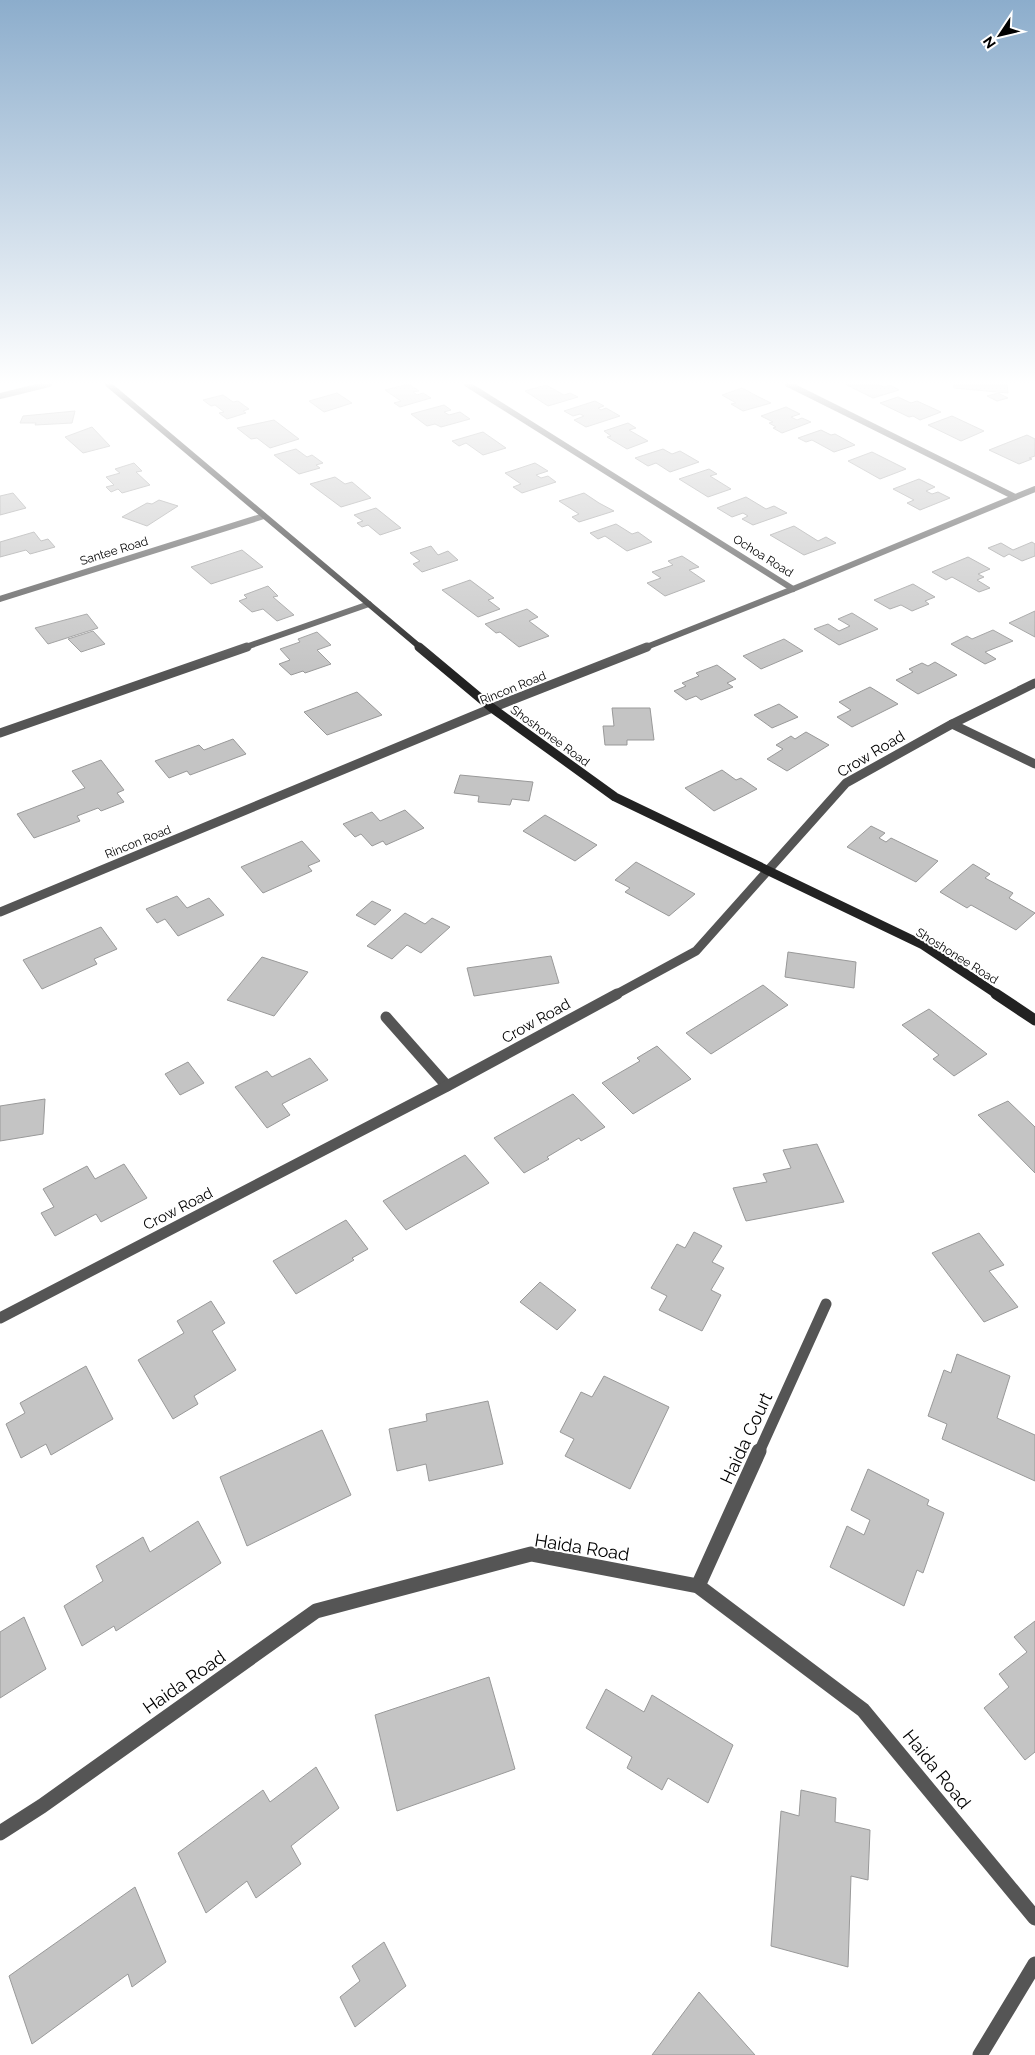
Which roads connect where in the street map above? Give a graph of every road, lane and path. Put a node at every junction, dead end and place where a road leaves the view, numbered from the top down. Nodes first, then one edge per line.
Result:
1 (221, 480) edge
2 (620, 480) edge
3 (982, 480) edge
4 (1035, 489) edge
5 (1015, 496) junction
6 (264, 516) junction
7 (793, 588) junction
8 (0, 599) edge
9 (369, 604) junction
10 (1035, 683) edge
11 (492, 708) junction
12 (952, 724) junction
13 (0, 733) edge
14 (1035, 764) edge
15 (766, 871) junction
16 (0, 912) edge
17 (386, 1017) dead end
18 (1035, 1020) edge
19 (447, 1086) junction
20 (826, 1304) dead end
21 (0, 1318) edge
22 (698, 1586) junction
23 (0, 1833) edge
24 (1035, 1918) edge
25 (1035, 1964) edge
26 (980, 2055) edge

1 - 6 street, Shoshonee Road
2 - 7 street, Ochoa Road
3 - 5 street
4 - 5 street, Rincon Road
5 - 7 street, Rincon Road
6 - 8 street, Santee Road
6 - 9 street, Shoshonee Road
7 - 11 street, Rincon Road
9 - 11 street, Shoshonee Road
9 - 13 street
10 - 12 street, Crow Road
11 - 15 street, Shoshonee Road
11 - 16 street, Rincon Road
12 - 14 street
12 - 15 street, Crow Road
15 - 18 street, Shoshonee Road
15 - 19 street, Crow Road
17 - 19 street
19 - 21 street, Crow Road
20 - 22 street, Haida Court
22 - 23 street, Haida Road
22 - 24 street, Haida Road
25 - 26 street

